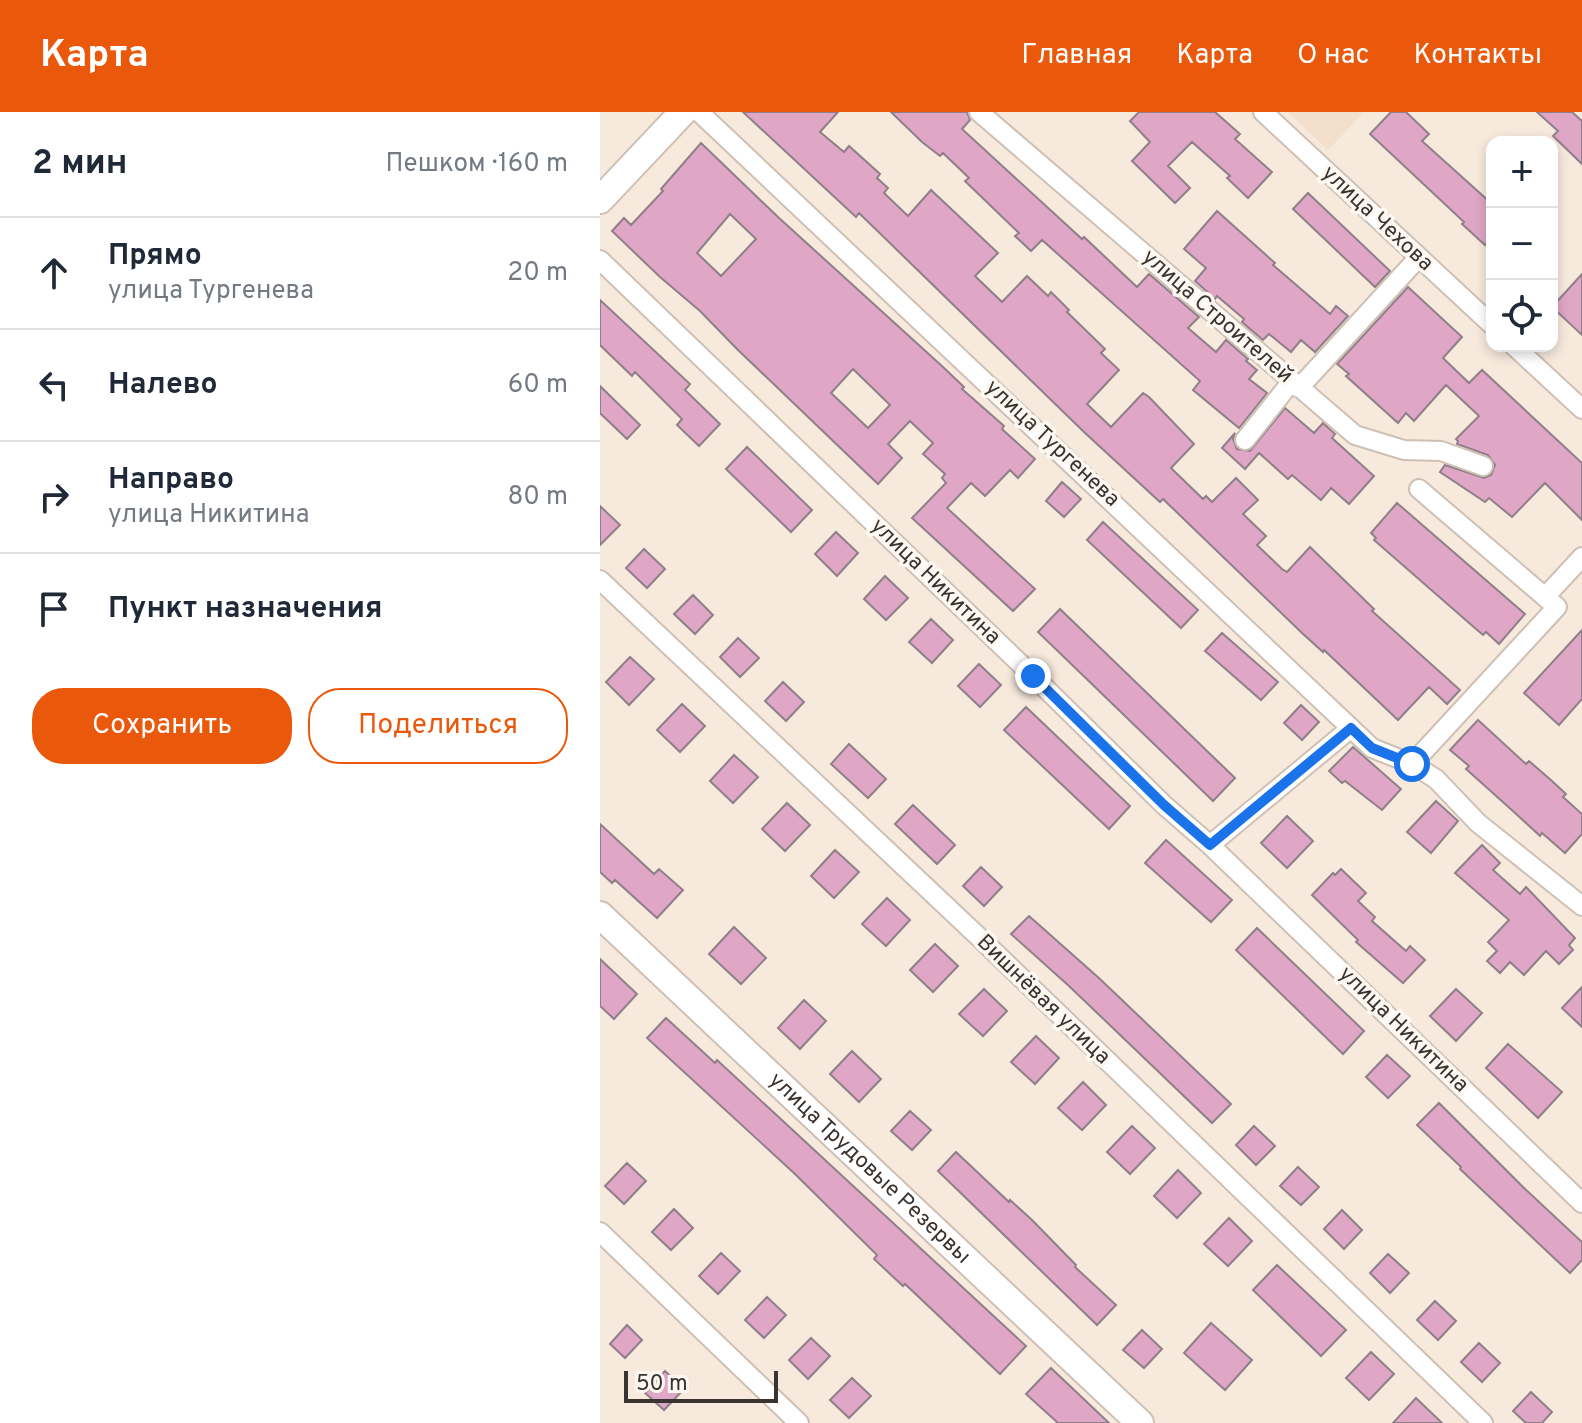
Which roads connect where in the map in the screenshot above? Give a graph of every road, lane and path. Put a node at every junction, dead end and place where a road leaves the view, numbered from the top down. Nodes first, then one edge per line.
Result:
1 (683, 112) edge
2 (699, 112) edge
3 (979, 112) edge
4 (1263, 112) edge
5 (600, 200) edge
6 (1419, 257) junction
7 (600, 260) edge
8 (1486, 319) edge
9 (1520, 352) edge
10 (1296, 384) junction
11 (1582, 409) edge
12 (1245, 440) dead end
13 (1483, 466) dead end
14 (1419, 489) dead end
15 (1582, 557) edge
16 (600, 580) edge
17 (1545, 597) junction
18 (1351, 728) junction
19 (1412, 764) junction
20 (1210, 845) junction
21 (1582, 906) edge
22 (600, 915) edge
23 (1582, 1203) edge
24 (600, 1232) edge
25 (799, 1423) edge
26 (1140, 1423) edge
27 (1483, 1423) edge

1 - 5 main road
2 - 18 street, улица Тургенева
3 - 10 street, улица Строителей
4 - 6 street, улица Чехова
6 - 8 street, улица Чехова
6 - 10 street
7 - 20 street, улица Никитина
9 - 11 street
10 - 12 street
10 - 13 street, улица Строителей
14 - 17 street
15 - 17 street
16 - 27 street, Вишнёвая улица
17 - 19 street
18 - 19 street, улица Тургенева
18 - 20 street
19 - 21 street, улица Тургенева
20 - 23 street, улица Никитина
22 - 26 main road, улица Трудовые Резервы
24 - 25 street

